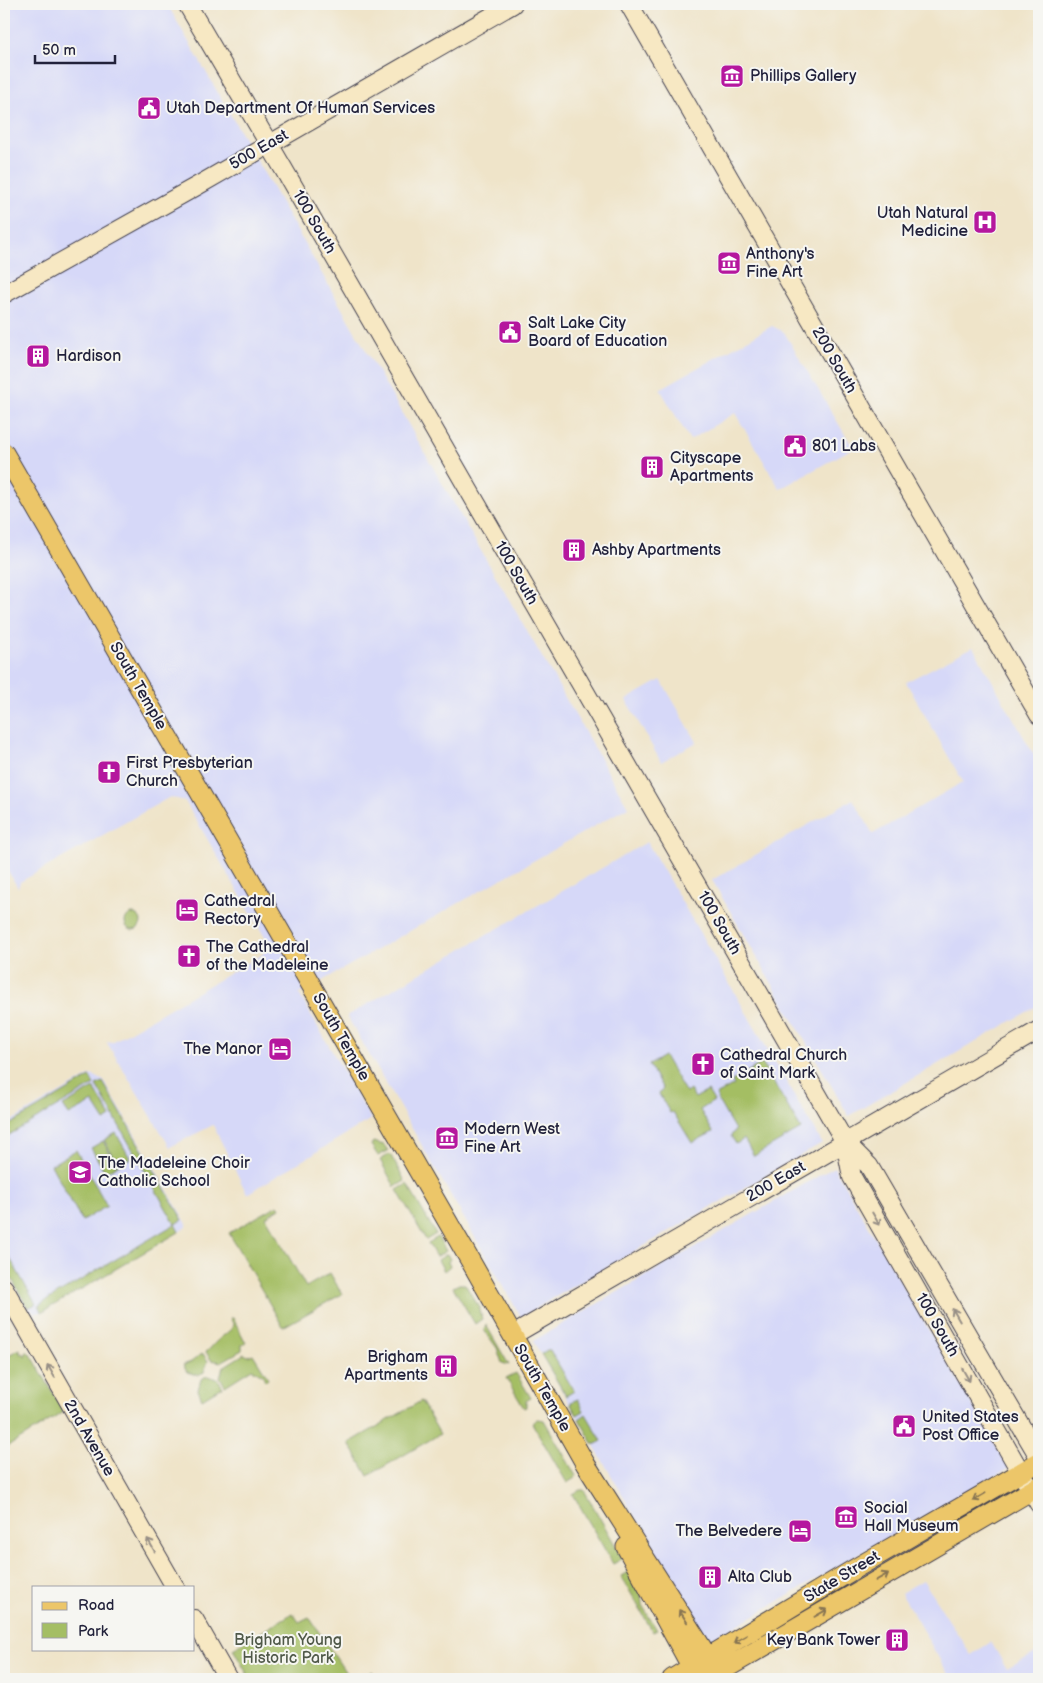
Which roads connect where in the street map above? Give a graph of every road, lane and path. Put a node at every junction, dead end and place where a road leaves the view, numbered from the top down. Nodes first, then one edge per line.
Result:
1 (187, 4) edge
2 (513, 4) edge
3 (629, 4) edge
4 (269, 145) junction
5 (4, 294) edge
6 (4, 453) edge
7 (1039, 715) edge
8 (1039, 1030) edge
9 (845, 1142) junction
10 (4, 1288) edge
11 (513, 1336) junction
12 (1039, 1457) edge
13 (1039, 1462) edge
14 (586, 1465) junction
15 (1021, 1472) junction
16 (1037, 1494) edge
17 (174, 1586) edge
18 (195, 1621) edge
19 (714, 1672) edge
20 (695, 1674) edge
21 (228, 1679) edge
22 (672, 1679) edge

1 - 4 street, 100 South
2 - 4 street, 500 East
3 - 7 street, 200 South
4 - 5 street, 500 East
4 - 9 street, 100 South
6 - 11 main road, South Temple
8 - 9 street, 200 East
9 - 11 street, 200 East
12 -> 9 street, 100 South
9 -> 15 street, 100 South
17 -> 10 street, 2nd Avenue
11 - 14 main road, South Temple
13 - 15 main road, State Street
19 -> 14 main road, South Temple
14 - 20 main road, South Temple
15 - 16 street, 100 South
15 -> 19 main road, State Street
19 -> 16 main road, State Street
18 - 21 street
19 - 20 main road, State Street
20 - 22 main road, State Street

